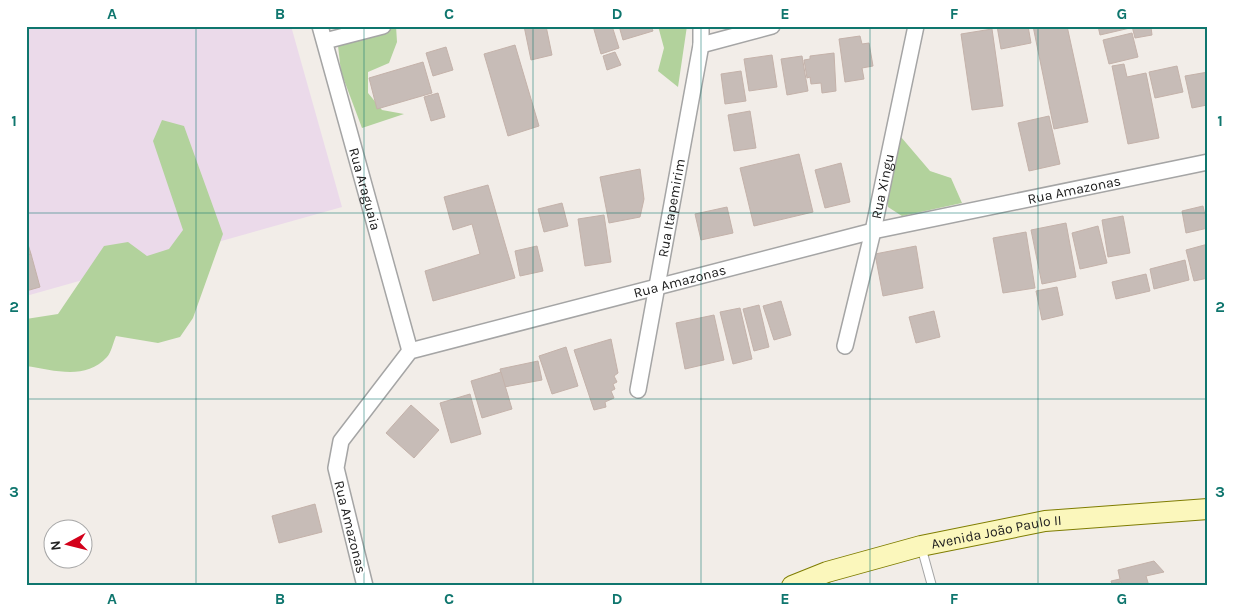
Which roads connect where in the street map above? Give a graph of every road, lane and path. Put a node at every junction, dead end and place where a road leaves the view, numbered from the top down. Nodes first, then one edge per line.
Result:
1 (320, 26) edge
2 (383, 26) edge
3 (701, 26) edge
4 (772, 26) edge
5 (916, 26) edge
6 (325, 41) junction
7 (701, 45) junction
8 (1208, 162) edge
9 (873, 231) junction
10 (657, 288) junction
11 (844, 346) dead end
12 (410, 351) junction
13 (638, 390) dead end
14 (1208, 509) edge
15 (921, 546) junction
16 (365, 586) edge
17 (792, 586) edge
18 (932, 586) edge

1 - 6 street, Rua Araguaia
2 - 6 street
3 - 7 street, Rua Itapemirim
4 - 7 street
5 - 9 street, Rua Xingu
6 - 12 street, Rua Araguaia
7 - 10 street, Rua Itapemirim
8 - 9 street, Rua Amazonas
9 - 10 street, Rua Amazonas
9 - 11 street, Rua Xingu
10 - 12 street, Rua Amazonas
10 - 13 street, Rua Itapemirim
12 - 16 street, Rua Amazonas
14 - 15 main road, Avenida João Paulo II
15 - 17 main road, Avenida João Paulo II
15 - 18 lane

